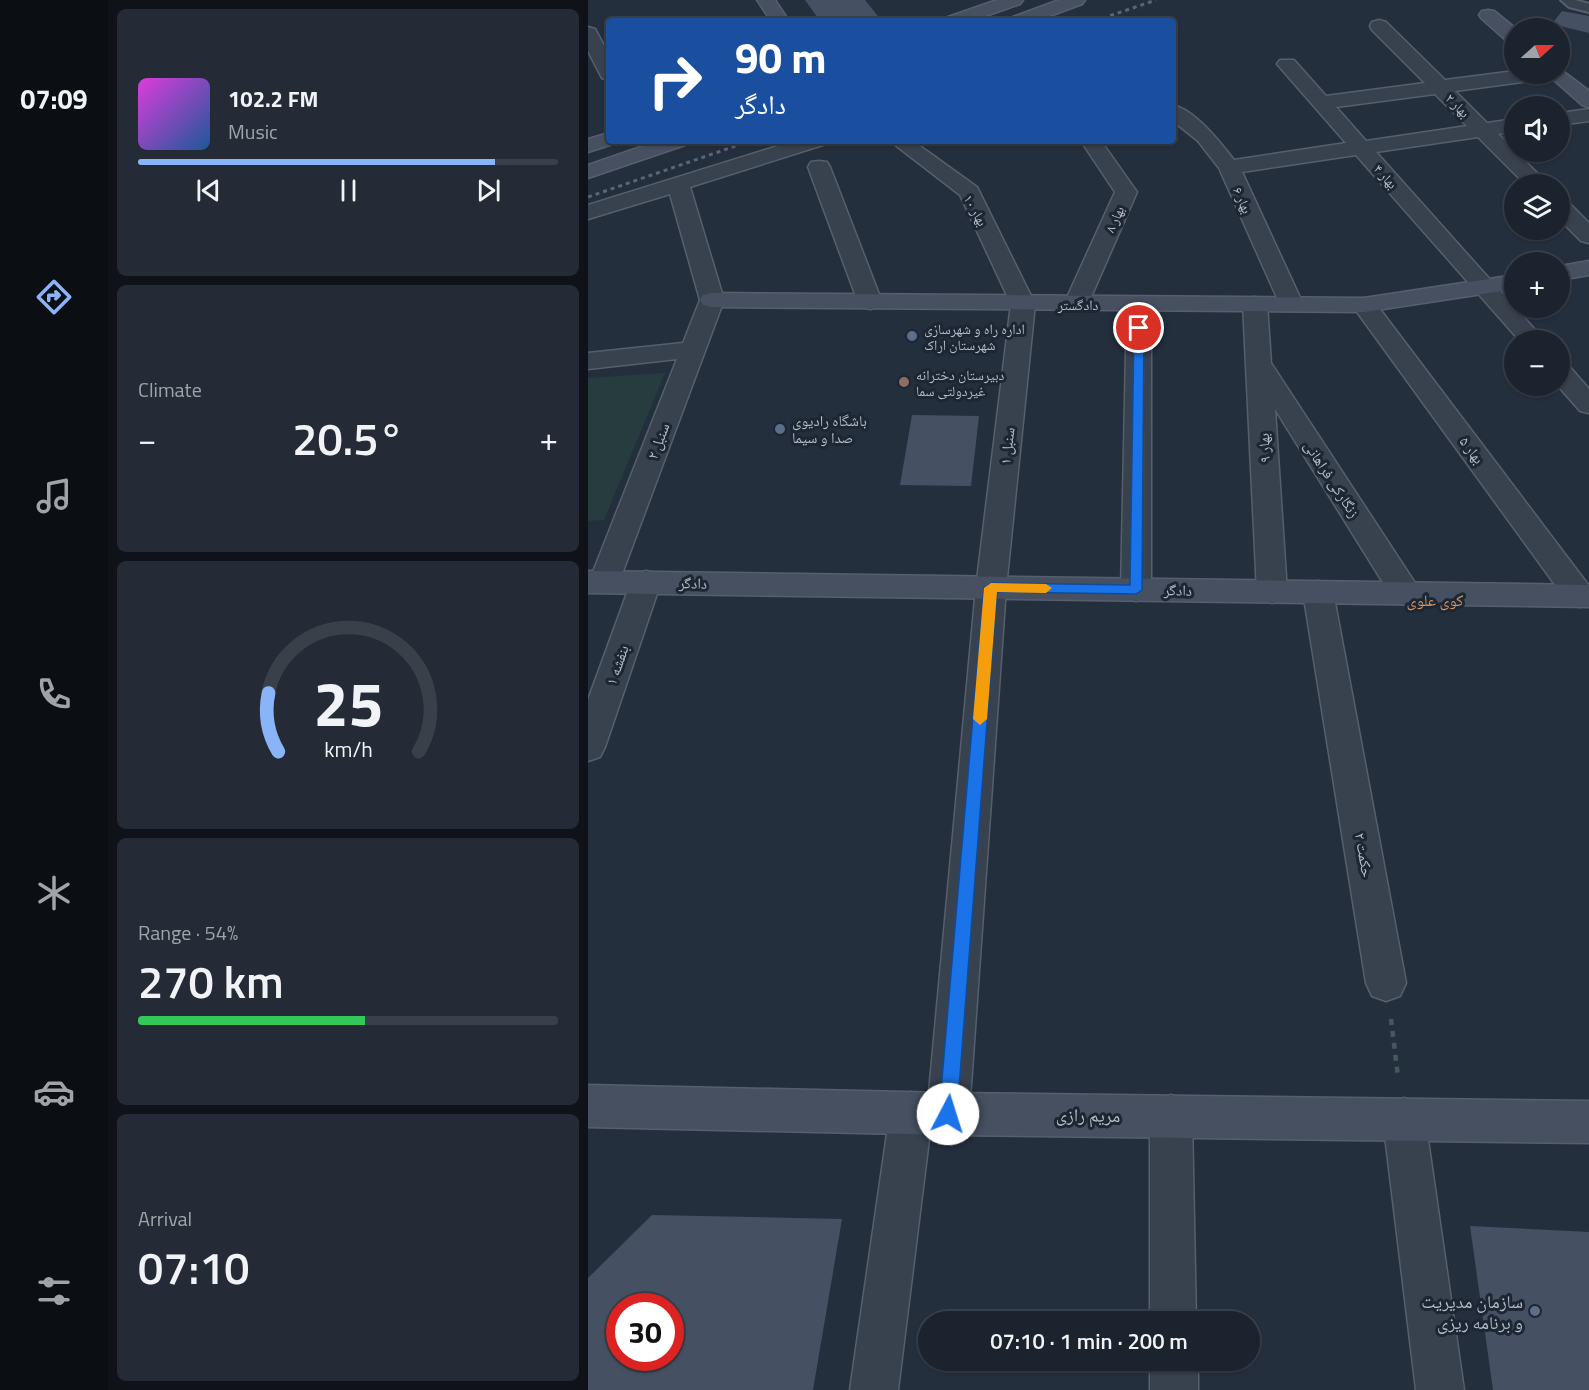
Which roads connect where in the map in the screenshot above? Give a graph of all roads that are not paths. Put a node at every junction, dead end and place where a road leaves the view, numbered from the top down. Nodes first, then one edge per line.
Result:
1 (766, 0) edge
2 (1014, 0) edge
3 (1076, 0) edge
4 (1568, 0) edge
5 (1589, 8) edge
6 (1488, 15) dead end
7 (778, 18) edge
8 (963, 18) edge
9 (1027, 18) edge
10 (1379, 26) dead end
11 (1504, 29) edge
12 (588, 33) edge
13 (1287, 64) dead end
14 (606, 68) edge
15 (1504, 78) edge
16 (1569, 84) edge
17 (1439, 87) junction
18 (1589, 101) edge
19 (1321, 103) junction
20 (1176, 113) edge
21 (1589, 114) edge
22 (1570, 117) edge
23 (1504, 127) edge
24 (1483, 130) junction
25 (606, 140) edge
26 (669, 144) edge
27 (806, 144) edge
28 (904, 144) edge
29 (1093, 144) edge
30 (588, 146) edge
31 (1361, 148) junction
32 (819, 167) dead end
33 (1228, 167) junction
34 (588, 172) edge
35 (1527, 174) edge
36 (678, 184) junction
37 (588, 212) edge
38 (1570, 217) edge
39 (1589, 236) edge
40 (1589, 268) edge
41 (1570, 271) edge
42 (1504, 284) edge
43 (1485, 287) junction
44 (712, 300) junction
45 (870, 302) junction
46 (1023, 304) junction
47 (1076, 304) junction
48 (1139, 304) junction
49 (1255, 304) junction
50 (1291, 304) junction
51 (1364, 304) junction
52 (1523, 330) edge
53 (694, 349) junction
54 (588, 362) edge
55 (1258, 364) junction
56 (1570, 383) edge
57 (1589, 405) edge
58 (593, 574) edge
59 (646, 582) junction
60 (991, 588) junction
61 (1136, 590) junction
62 (1272, 592) junction
63 (1318, 592) junction
64 (1406, 594) junction
65 (1585, 596) edge
66 (588, 747) edge
67 (1386, 983) road end
68 (588, 1106) edge
69 (930, 1113) junction
70 (1171, 1116) junction
71 (1404, 1119) junction
72 (1589, 1122) edge
73 (1173, 1311) edge
74 (1174, 1371) edge
75 (874, 1390) edge
76 (1174, 1390) edge
77 (1440, 1390) edge

1 - 7 street
2 - 8 street
3 - 9 street
4 - 5 lane
6 - 11 street
10 - 17 street, بهار ۲
12 - 14 street
13 - 19 street, بهار ۴
15 - 17 street
16 - 18 street
17 - 19 street
17 - 24 street, بهار ۲
19 - 31 street, بهار ۴
20 - 33 street, بهار ۶
21 - 22 street
23 - 24 street
24 - 31 street
24 - 35 street, بهار ۲
25 - 30 street
26 - 34 street
27 - 36 street
28 - 46 street, بهار ۱۰
29 - 47 street, بهار ۸
31 - 33 street
31 - 43 street, بهار ۴
32 - 45 street
33 - 50 street, بهار ۶
36 - 37 street
36 - 44 street
38 - 39 street
40 - 41 street
42 - 43 street, دادگستر
43 - 51 street, دادگستر
43 - 52 street, بهار ۴
44 - 45 street, دادگستر
44 - 53 street, سنبل ۲
45 - 46 street, دادگستر
46 - 47 street, دادگستر
46 - 60 street, سنبل ۱
47 - 48 street, دادگستر
48 - 49 street, دادگستر
48 - 61 street
49 - 50 street, دادگستر
49 - 55 street, بهار ۹
50 - 51 street, دادگستر
51 - 65 street, بهار ۵
53 - 54 street
53 - 58 street, سنبل ۲
55 - 62 street, بهار ۹
55 - 64 street, زنگارکی فراهانی
56 - 57 street
58 - 59 street, دادگر
59 - 60 street, دادگر
59 - 66 street, بنفشه ۱
60 - 61 street, دادگر
60 - 69 street, سنبل ۱
61 - 62 street, دادگر
62 - 63 street, دادگر
63 - 64 street, دادگر
63 - 67 street, حکمت ۲
64 - 65 street, دادگر
68 - 69 street, مریم رازی
69 - 70 street, مریم رازی
69 - 75 street, سنبل ۱
70 - 71 street, مریم رازی
70 - 73 street
71 - 72 street, مریم رازی
71 - 77 street
74 - 76 street

